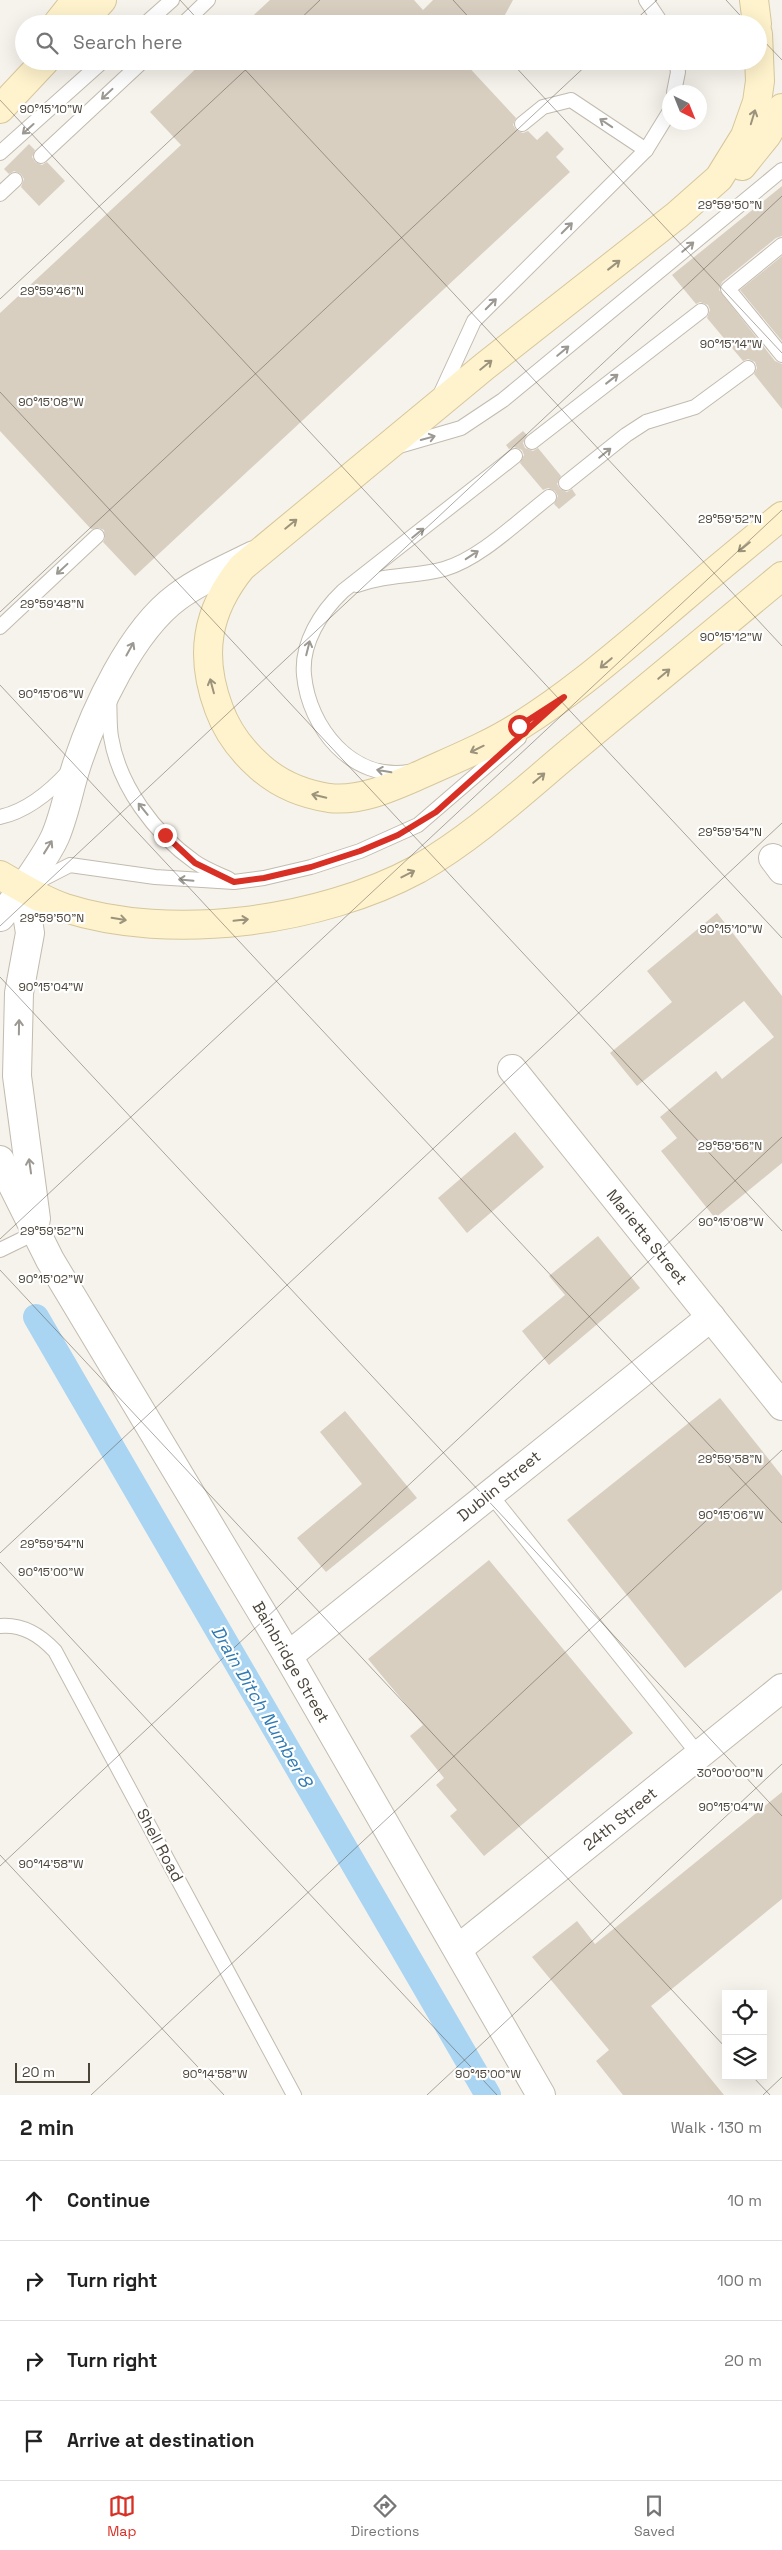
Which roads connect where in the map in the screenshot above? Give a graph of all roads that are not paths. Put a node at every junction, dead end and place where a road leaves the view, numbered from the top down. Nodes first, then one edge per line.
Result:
1 (76, 0) edge
2 (102, 0) edge
3 (172, 0) edge
4 (208, 0) edge
5 (646, 0) edge
6 (754, 0) edge
7 (64, 15) edge
8 (88, 15) edge
9 (155, 15) edge
10 (192, 15) edge
11 (656, 15) edge
12 (756, 15) edge
13 (19, 70) edge
14 (37, 70) edge
15 (93, 70) edge
16 (133, 70) edge
17 (678, 70) edge
18 (759, 70) edge
19 (675, 85) edge
20 (0, 93) edge
21 (782, 108) edge
22 (0, 109) edge
23 (522, 124) dead end
24 (662, 124) edge
25 (646, 150) junction
26 (0, 153) edge
27 (41, 156) dead end
28 (782, 170) edge
29 (14, 180) dead end
30 (0, 194) edge
31 (642, 243) junction
32 (782, 245) edge
33 (701, 311) dead end
34 (782, 355) edge
35 (748, 368) dead end
36 (434, 407) junction
37 (532, 442) dead end
38 (381, 451) junction
39 (515, 456) dead end
40 (566, 483) dead end
41 (549, 497) dead end
42 (782, 516) edge
43 (98, 536) dead end
44 (254, 555) junction
45 (782, 576) edge
46 (343, 591) junction
47 (0, 627) edge
48 (109, 687) junction
49 (564, 697) junction
50 (78, 762) junction
51 (432, 769) junction
52 (0, 817) edge
53 (0, 874) edge
54 (234, 882) junction
55 (23, 888) junction
56 (0, 917) edge
57 (512, 1069) dead end
58 (8, 1077) edge
59 (0, 1160) edge
60 (37, 1232) junction
61 (0, 1250) edge
62 (711, 1317) junction
63 (782, 1406) edge
64 (490, 1494) junction
65 (0, 1626) edge
66 (288, 1656) junction
67 (782, 1688) edge
68 (699, 1755) junction
69 (458, 1949) junction
70 (294, 2095) edge
71 (541, 2095) edge

1 - 7 main road
2 - 8 main road
3 - 9 lane
4 - 10 lane
5 - 11 lane
6 - 12 main road
13 - 20 main road
14 - 22 main road
15 -> 26 lane
16 -> 27 lane
17 - 19 lane
31 -> 18 main road
21 - 31 main road
25 -> 23 lane
24 - 25 lane
36 -> 25 lane
38 -> 28 lane
29 - 30 lane
36 -> 31 main road
32 - 34 lane
37 -> 33 lane
40 -> 35 lane
36 - 38 main road
44 -> 38 main road
46 -> 39 lane
46 -> 41 lane
42 -> 49 main road
43 -> 47 lane
48 -> 44 street
51 -> 44 main road
55 -> 45 main road
51 -> 46 lane
48 - 50 street
54 -> 48 lane
49 -> 51 main road
49 - 54 lane
50 - 52 lane
55 -> 50 street
53 - 55 main road
54 -> 55 lane
55 - 56 street
58 -> 55 street, Bainbridge Street
57 - 62 street, Marietta Street
60 -> 58 street, Bainbridge Street
59 - 60 street, Bainbridge Street
60 - 61 lane
60 - 66 street, Bainbridge Street
62 - 63 street, Marietta Street
62 - 64 street, Dublin Street
64 - 66 street, Dublin Street
64 - 68 lane
65 - 70 lane, Shell Road
66 - 69 street, Bainbridge Street
67 - 68 street, 24th Street
68 - 69 street, 24th Street
69 - 71 street, Bainbridge Street

